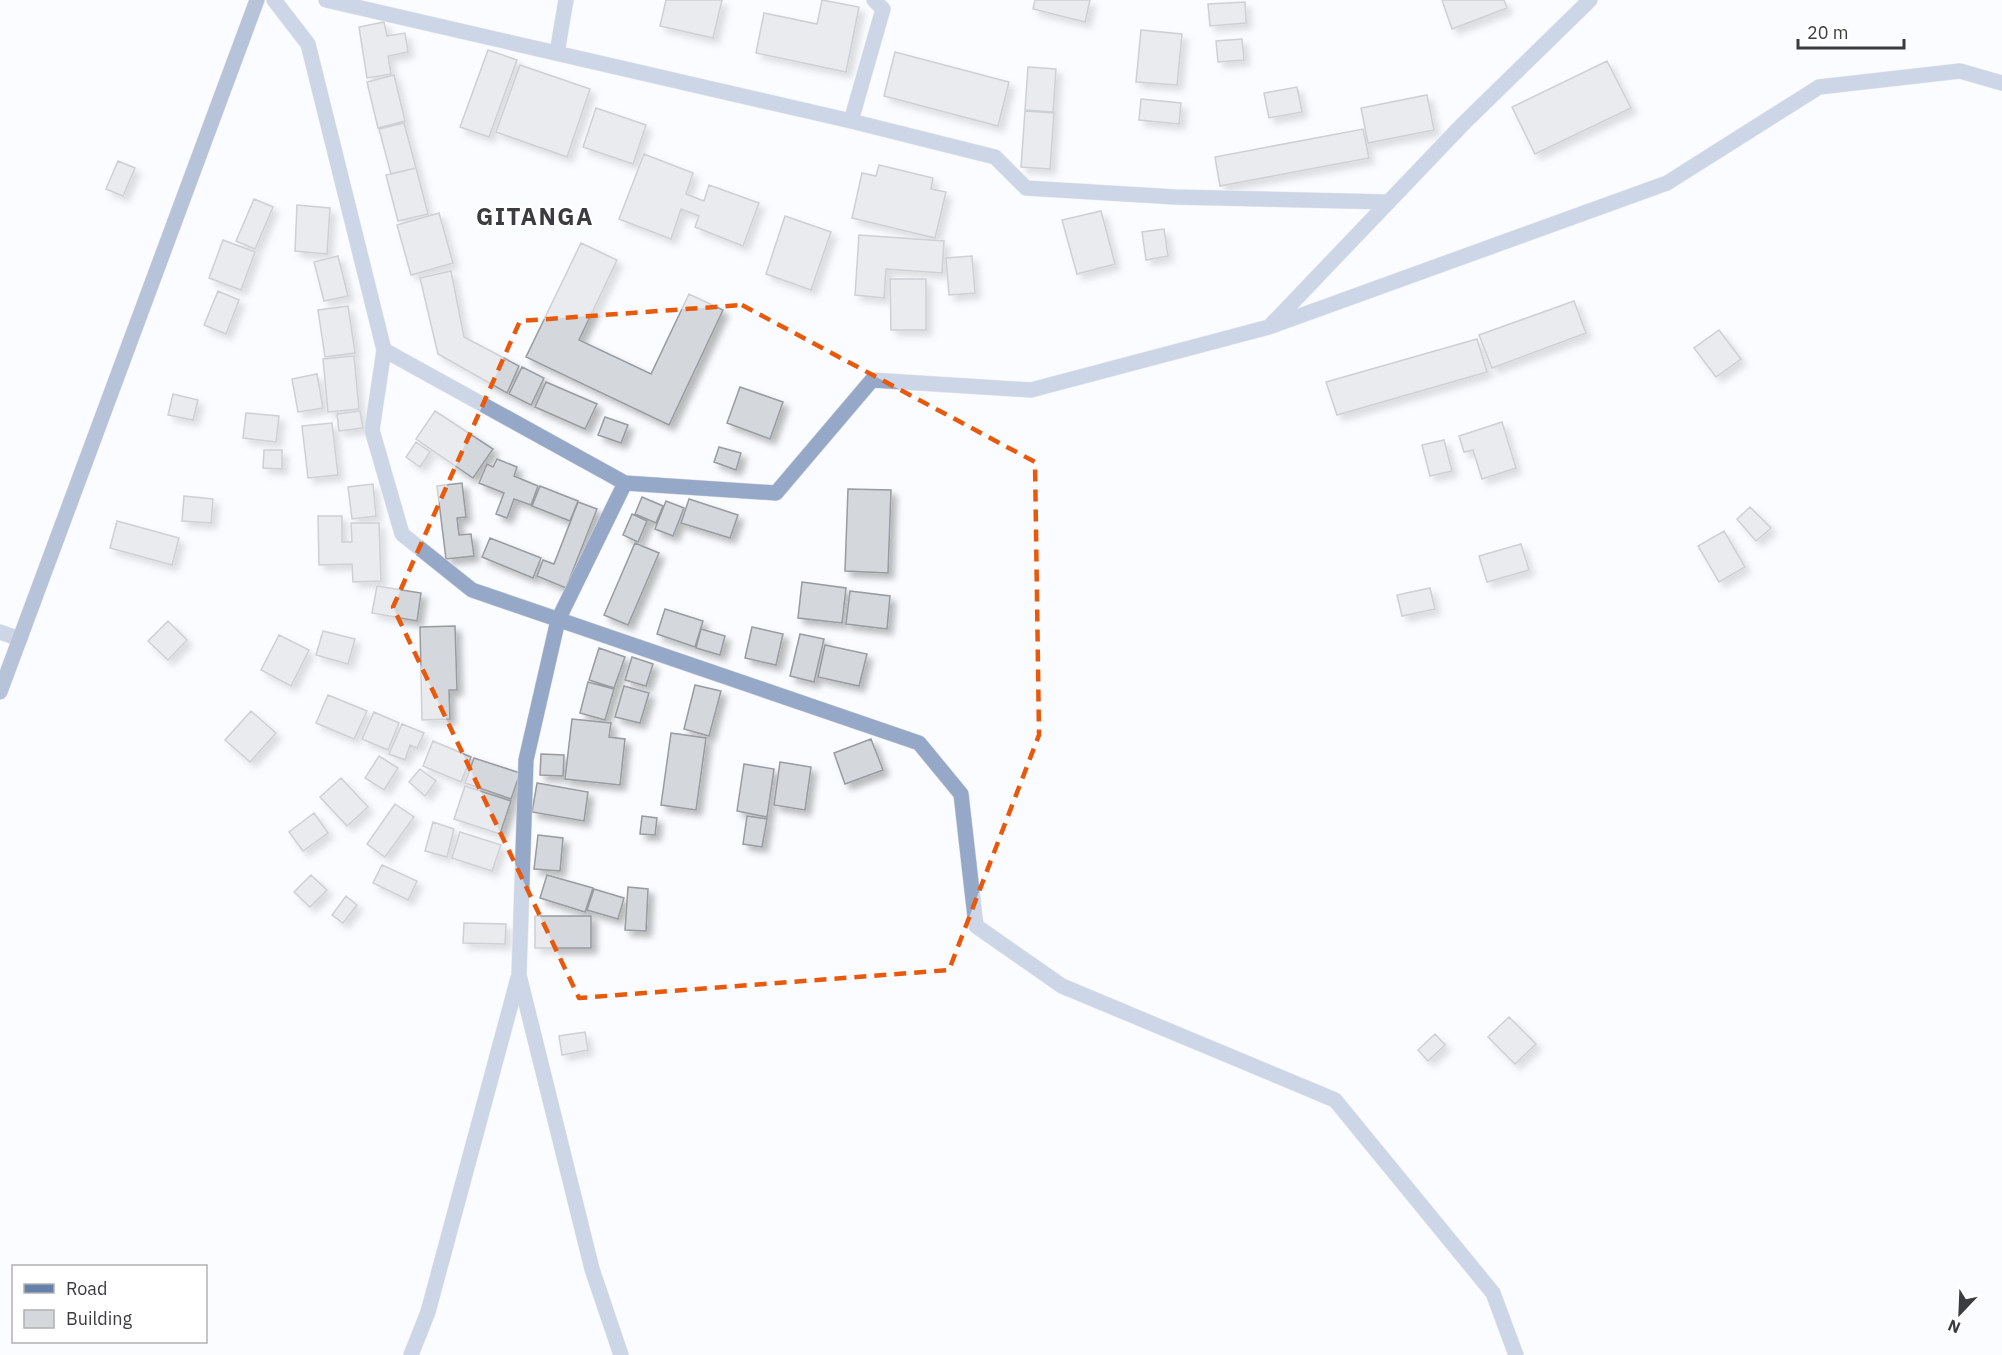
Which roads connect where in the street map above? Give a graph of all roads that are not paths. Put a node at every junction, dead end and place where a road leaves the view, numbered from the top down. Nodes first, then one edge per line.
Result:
1 (257, 0) edge
2 (274, 0) edge
3 (326, 0) edge
4 (566, 0) edge
5 (874, 0) edge
6 (1590, 0) edge
7 (556, 53) junction
8 (2002, 83) edge
9 (851, 120) junction
10 (1389, 202) junction
11 (1269, 327) junction
12 (384, 350) junction
13 (625, 483) junction
14 (558, 620) junction
15 (0, 632) edge
16 (20, 639) junction
17 (0, 692) edge
18 (519, 975) junction
19 (411, 1355) edge
20 (621, 1355) edge
21 (1516, 1355) edge

1 - 16 main road
2 - 12 street
3 - 7 street
4 - 7 street
5 - 9 street
6 - 10 street
7 - 9 street
8 - 11 street
9 - 10 street
10 - 11 street
11 - 13 street
12 - 13 street
12 - 14 street
13 - 14 street
14 - 18 street
14 - 21 street
15 - 16 street
16 - 17 main road
18 - 19 street
18 - 20 street

